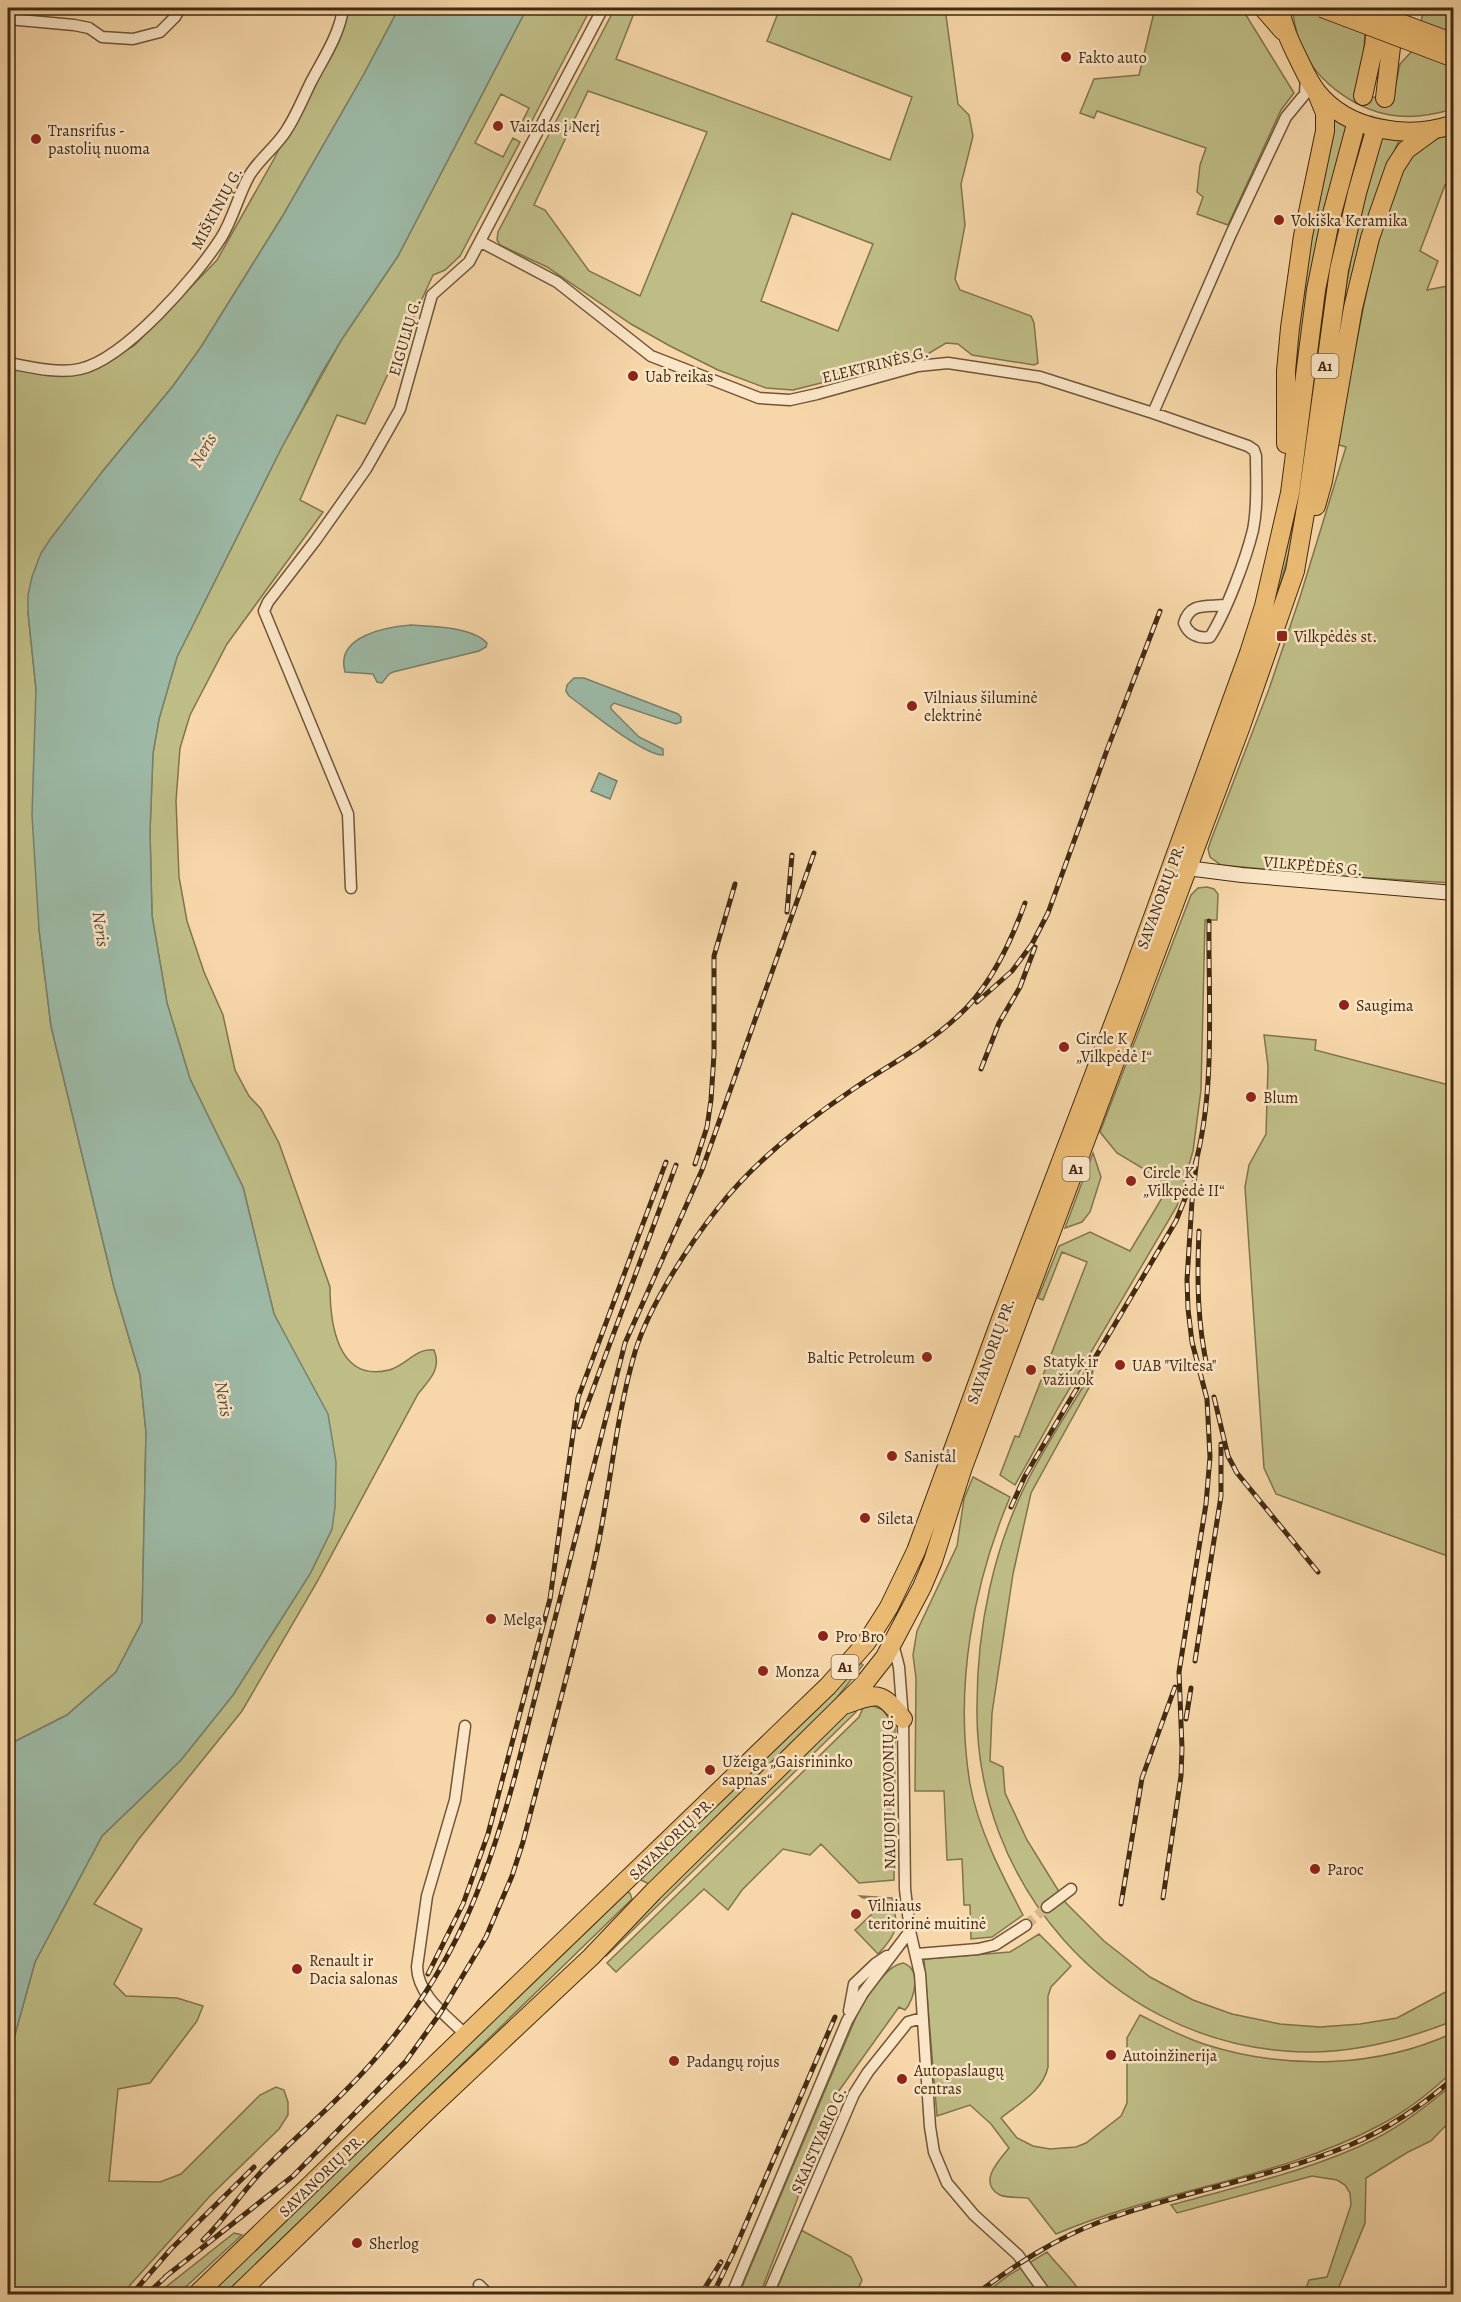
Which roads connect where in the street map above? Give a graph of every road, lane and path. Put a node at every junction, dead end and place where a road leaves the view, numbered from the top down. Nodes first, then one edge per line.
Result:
1 (180, 8) edge
2 (343, 8) edge
3 (603, 8) edge
4 (1263, 8) edge
5 (1280, 8) edge
6 (1322, 8) edge
7 (1360, 8) edge
8 (1378, 8) edge
9 (1393, 8) edge
10 (8, 19) edge
11 (1286, 34) junction
12 (1454, 43) edge
13 (1454, 58) edge
14 (1305, 72) junction
15 (1316, 91) junction
16 (1363, 96) tunnel mouth
17 (1384, 98) tunnel mouth
18 (1299, 102) junction
19 (1325, 117) junction
20 (1454, 124) edge
21 (1355, 128) tunnel mouth
22 (1432, 131) junction
23 (1374, 134) tunnel mouth
24 (481, 242) junction
25 (8, 363) edge
26 (1153, 413) junction
27 (1285, 518) junction
28 (1295, 571) junction
29 (1225, 605) dead end
30 (1179, 867) junction
31 (351, 888) dead end
32 (1454, 893) edge
33 (879, 1623) junction
34 (893, 1644) junction
35 (843, 1706) junction
36 (903, 1719) junction
37 (465, 1726) dead end
38 (632, 1876) junction
39 (1071, 1889) dead end
40 (653, 1892) junction
41 (1047, 1907) tunnel mouth
42 (1026, 1925) tunnel mouth
43 (910, 1931) junction
44 (917, 1954) junction
45 (922, 2018) junction
46 (466, 2035) junction
47 (479, 2285) dead end
48 (1045, 2294) edge
49 (197, 2295) edge
50 (238, 2295) edge
51 (488, 2295) edge
52 (732, 2295) edge
53 (768, 2295) edge

1 - 10 street
2 - 25 street, MIŠKINIŲ G.
3 - 24 street, EIGULIŲ G.
4 - 11 highway
5 - 11 highway
6 - 13 highway, bridge
7 - 12 highway, bridge
8 - 16 highway
9 - 17 highway
11 - 14 highway
14 - 15 highway
14 - 18 street
15 - 19 highway
15 - 22 highway
18 - 19 street
18 - 26 street
19 - 27 highway
20 - 22 highway
21 - 27 highway, SAVANORIŲ PR. / A1
22 - 28 highway
23 - 28 highway, SAVANORIŲ PR. / A1
24 - 26 street, ELEKTRINĖS G.
24 - 31 street, EIGULIŲ G.
26 - 29 street, ELEKTRINĖS G.
27 - 30 highway, SAVANORIŲ PR. / A1
28 - 30 highway, SAVANORIŲ PR. / A1
30 - 32 main road, VILKPĖDĖS G.
30 - 33 highway, SAVANORIŲ PR. / A1
30 - 34 highway, SAVANORIŲ PR. / A1
33 - 34 highway
33 - 38 highway, SAVANORIŲ PR. / A1
34 - 35 highway, SAVANORIŲ PR. / A1
34 - 36 street, NAUJOJI RIOVONIŲ G.
35 - 36 highway
35 - 40 highway, SAVANORIŲ PR. / A1
36 - 43 street, NAUJOJI RIOVONIŲ G.
37 - 46 street
38 - 40 highway
38 - 46 highway, SAVANORIŲ PR. / A1
39 - 41 street
40 - 50 highway, SAVANORIŲ PR. / A1
42 - 44 street
43 - 44 street, NAUJOJI RIOVONIŲ G.
43 - 52 street
44 - 45 street, NAUJOJI RIOVONIŲ G.
45 - 48 street, NAUJOJI RIOVONIŲ G.
45 - 53 street, SKAISTVARIO G.
46 - 49 highway, SAVANORIŲ PR. / A1
47 - 51 street

